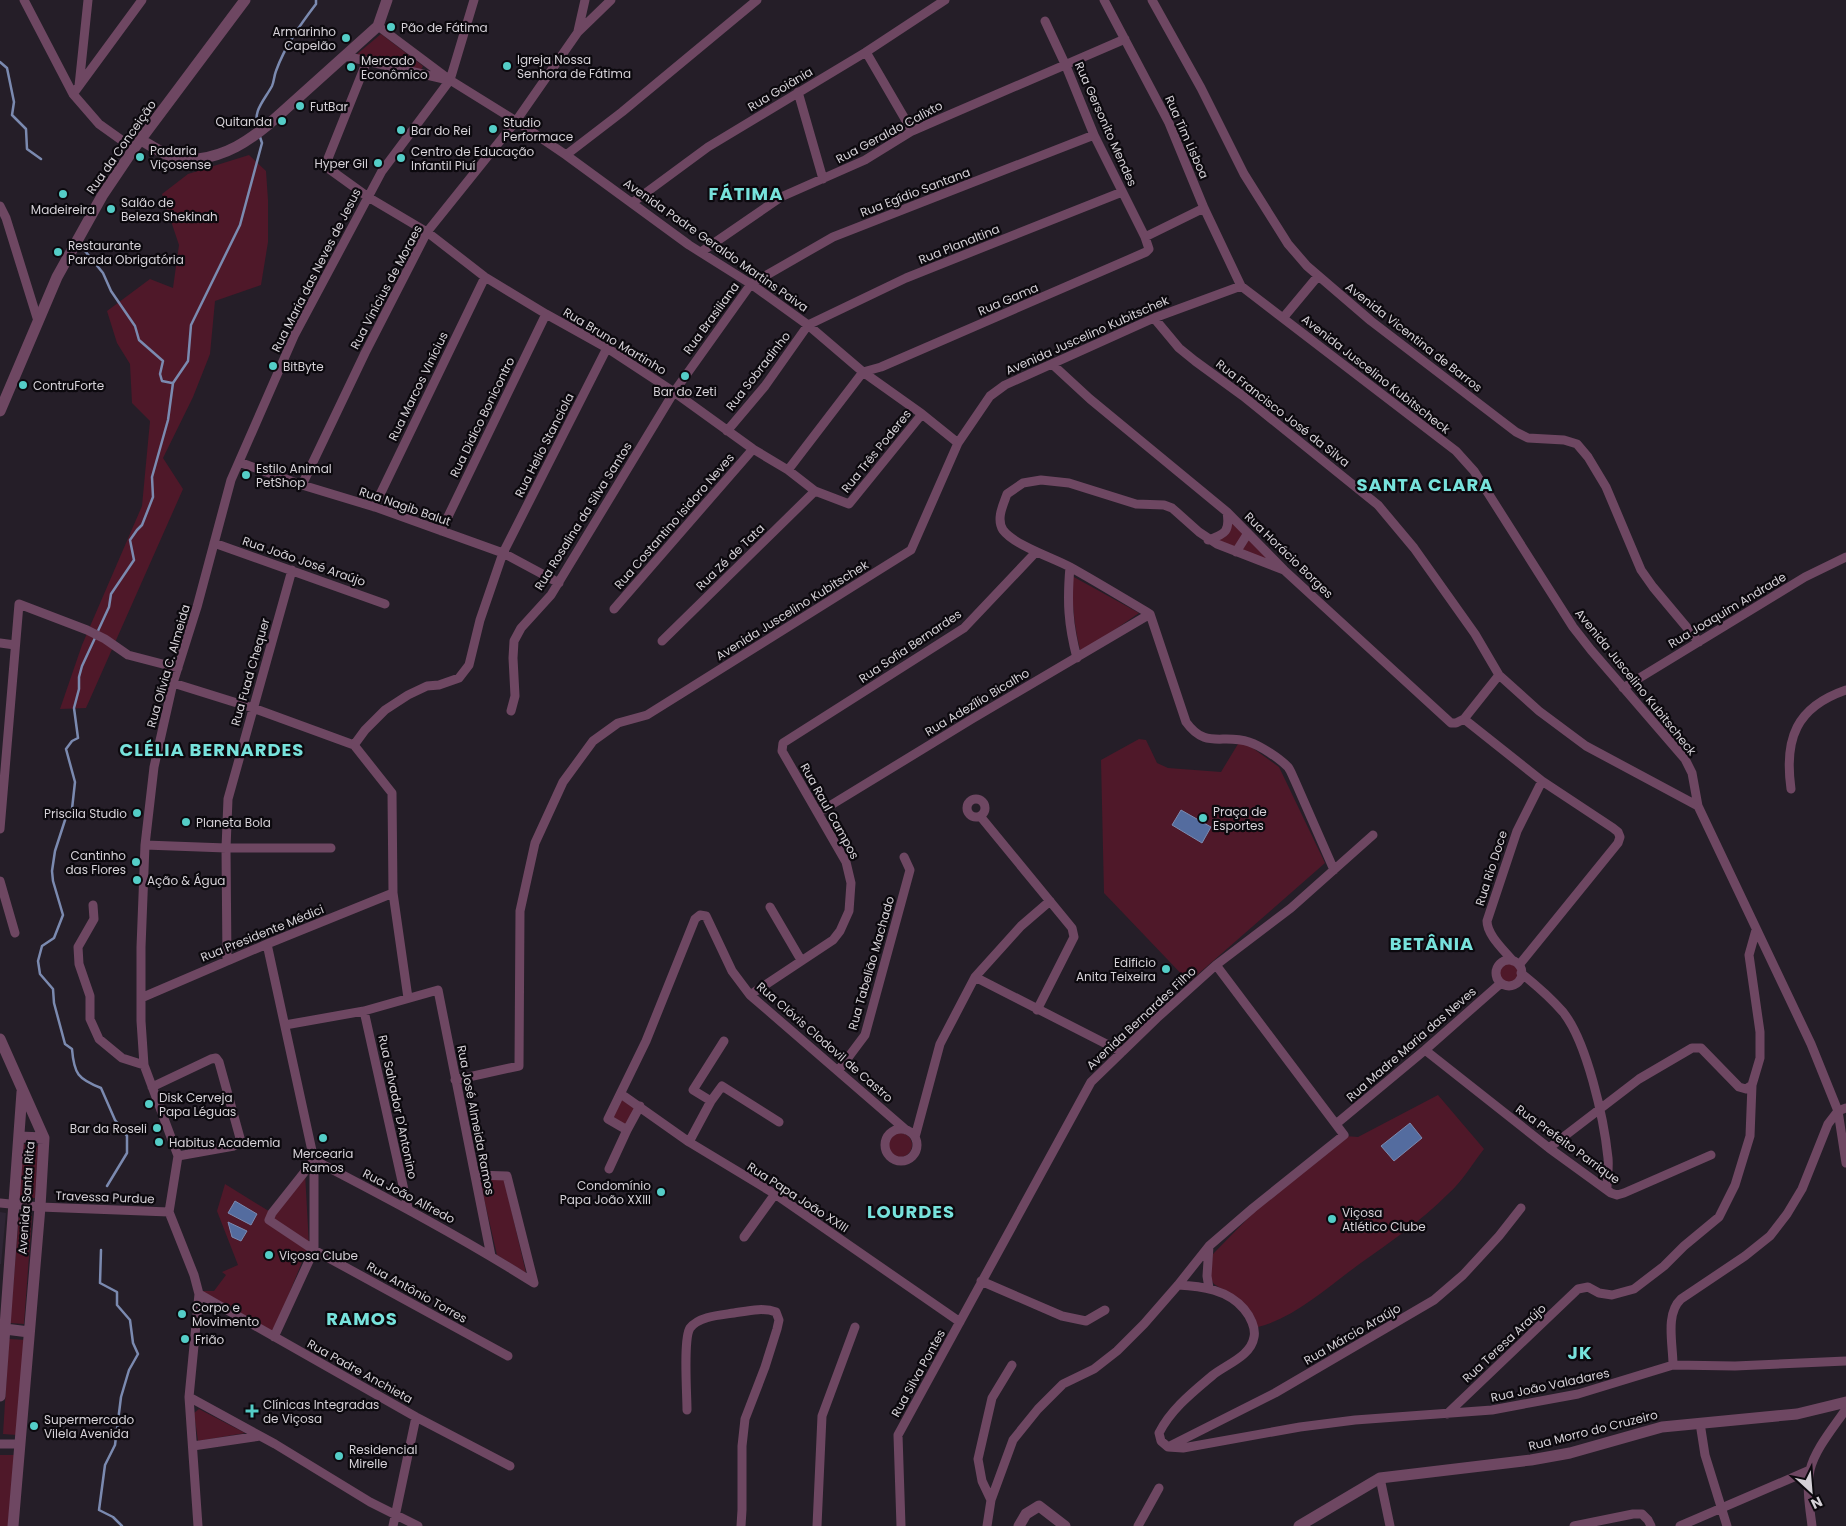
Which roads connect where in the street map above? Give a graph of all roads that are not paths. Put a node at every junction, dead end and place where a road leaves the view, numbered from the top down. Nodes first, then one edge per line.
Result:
1 (24, 0) edge
2 (88, 0) edge
3 (142, 0) edge
4 (245, 0) edge
5 (387, 0) edge
6 (474, 0) edge
7 (585, 0) edge
8 (611, 0) edge
9 (757, 0) edge
10 (944, 0) edge
11 (1104, 0) edge
12 (1152, 0) edge
13 (1045, 21) dead end
14 (378, 26) junction
15 (578, 32) junction
16 (1125, 39) junction
17 (866, 52) junction
18 (345, 56) junction
19 (367, 61) junction
20 (1066, 66) junction
21 (450, 80) junction
22 (79, 86) junction
23 (798, 92) junction
24 (73, 94) junction
25 (516, 121) junction
26 (912, 131) junction
27 (1094, 135) junction
28 (138, 144) junction
29 (566, 155) junction
30 (823, 179) junction
31 (1122, 192) junction
32 (368, 198) junction
33 (632, 203) junction
34 (0, 206) edge
35 (1204, 208) junction
36 (427, 232) junction
37 (1145, 236) junction
38 (701, 252) junction
39 (1318, 276) junction
40 (485, 277) junction
41 (751, 284) junction
42 (1241, 286) junction
43 (546, 314) junction
44 (1154, 318) junction
45 (1283, 318) junction
46 (38, 321) junction
47 (808, 325) junction
48 (606, 348) junction
49 (1052, 364) junction
50 (863, 372) junction
51 (674, 392) junction
52 (0, 411) edge
53 (922, 414) junction
54 (727, 431) junction
55 (958, 443) junction
56 (752, 449) junction
57 (239, 462) junction
58 (788, 470) junction
59 (302, 485) junction
60 (815, 492) junction
61 (849, 504) joint
62 (374, 507) junction
63 (1227, 512) junction
64 (441, 531) junction
65 (1248, 533) junction
66 (1208, 540) junction
67 (214, 543) junction
68 (1036, 552) junction
69 (1236, 552) junction
70 (503, 554) junction
71 (1846, 557) edge
72 (1070, 567) junction
73 (292, 570) junction
74 (1284, 570) junction
75 (559, 582) junction
76 (385, 604) dead end
77 (614, 609) dead end
78 (1150, 614) junction
79 (662, 641) dead end
80 (1699, 642) junction
81 (0, 643) edge
82 (15, 645) junction
83 (1077, 658) junction
84 (178, 668) junction
85 (1499, 675) junction
86 (173, 683) junction
87 (1623, 688) junction
88 (1846, 690) edge
89 (253, 708) junction
90 (511, 711) dead end
91 (1464, 719) junction
92 (783, 743) joint
93 (354, 745) junction
94 (1542, 781) junction
95 (1791, 789) dead end
96 (1698, 806) junction
97 (818, 813) junction
98 (980, 816) dead end
99 (0, 829) edge
100 (1373, 835) dead end
101 (145, 845) junction
102 (226, 848) junction
103 (331, 848) dead end
104 (904, 857) dead end
105 (1334, 870) junction
106 (0, 881) edge
107 (393, 892) junction
108 (1050, 901) junction
109 (93, 904) dead end
110 (770, 907) dead end
111 (1756, 930) junction
112 (15, 932) dead end
113 (267, 944) junction
114 (801, 960) junction
115 (227, 961) junction
116 (1216, 965) junction
117 (1518, 966) junction
118 (975, 977) junction
119 (1501, 983) junction
120 (750, 995) junction
121 (141, 998) junction
122 (408, 998) junction
123 (1036, 1010) junction
124 (364, 1011) junction
125 (285, 1025) junction
126 (0, 1039) edge
127 (724, 1042) dead end
128 (1425, 1050) junction
129 (1122, 1052) junction
130 (144, 1065) junction
131 (838, 1071) junction
132 (455, 1080) junction
133 (1752, 1085) junction
134 (152, 1087) junction
135 (22, 1091) junction
136 (621, 1094) junction
137 (711, 1101) junction
138 (640, 1106) junction
139 (1600, 1110) junction
140 (1842, 1110) edge
141 (779, 1122) dead end
142 (1336, 1124) junction
143 (627, 1130) junction
144 (906, 1130) junction
145 (915, 1137) junction
146 (19, 1138) junction
147 (44, 1138) junction
148 (689, 1142) junction
149 (1548, 1148) junction
150 (1711, 1155) dead end
151 (178, 1156) junction
152 (314, 1160) junction
153 (1846, 1163) edge
154 (609, 1169) dead end
155 (475, 1175) junction
156 (1607, 1188) junction
157 (775, 1194) junction
158 (0, 1203) edge
159 (14, 1204) junction
160 (40, 1208) junction
161 (408, 1208) junction
162 (1521, 1208) dead end
163 (170, 1212) junction
164 (744, 1238) dead end
165 (1210, 1246) junction
166 (314, 1250) junction
167 (491, 1256) junction
168 (981, 1282) junction
169 (1178, 1286) junction
170 (1209, 1288) junction
171 (199, 1294) junction
172 (1105, 1310) dead end
173 (960, 1322) junction
174 (855, 1326) dead end
175 (5, 1329) junction
176 (29, 1332) junction
177 (274, 1337) junction
178 (508, 1356) dead end
179 (1846, 1361) edge
180 (1012, 1365) dead end
181 (1673, 1365) junction
182 (0, 1396) edge
183 (189, 1397) junction
184 (1846, 1402) edge
185 (1846, 1409) edge
186 (687, 1410) dead end
187 (1447, 1414) junction
188 (416, 1417) junction
189 (1700, 1424) junction
190 (260, 1436) junction
191 (0, 1444) edge
192 (20, 1444) junction
193 (193, 1446) junction
194 (1168, 1447) junction
195 (510, 1466) dead end
196 (1810, 1470) junction
197 (1380, 1478) junction
198 (1159, 1488) dead end
199 (991, 1500) junction
200 (1723, 1509) junction
201 (395, 1515) junction
202 (13, 1526) edge
203 (198, 1526) edge
204 (393, 1526) edge
205 (418, 1526) edge
206 (741, 1526) edge
207 (817, 1526) edge
208 (900, 1526) edge
209 (987, 1526) edge
210 (1019, 1526) edge
211 (1065, 1526) edge
212 (1138, 1526) edge
213 (1299, 1526) edge
214 (1390, 1526) edge
215 (1574, 1526) edge
216 (1651, 1526) edge
217 (1680, 1526) edge
218 (1727, 1526) edge
219 (1812, 1526) edge

1 - 24 street
2 - 22 street
3 - 22 street
4 - 28 street, Rua da Conceição
5 - 14 street
6 - 21 street
7 - 15 street
8 - 15 street, Rua Vinícius de Moraes
9 - 29 street
10 - 17 street, Rua Goiânia
11 - 16 street, Rua Tim Lisboa
12 - 39 street, Avenida Vicentina de Barros
13 - 20 street, Rua Gersonito Mendes
14 - 18 street
14 - 21 street
15 - 25 street, Rua Vinícius de Moraes
16 - 20 street, Rua Geraldo Calixto
16 - 35 street, Rua Tim Lisboa
17 - 23 street, Rua Goiânia
17 - 26 street
18 - 19 street
18 - 28 street
19 - 21 street
19 - 32 street, Rua Bruno Martinho
20 - 26 street, Rua Geraldo Calixto
20 - 27 street, Rua Gersonito Mendes
21 - 25 street, Avenida Padre Geraldo Martins Paiva
21 - 32 street, Rua Maria das Neves de Jesus
22 - 24 street
23 - 30 street
23 - 33 street, Rua Goiânia
24 - 28 street
25 - 29 street, Avenida Padre Geraldo Martins Paiva
25 - 36 street, Rua Vinícius de Moraes
26 - 30 street, Rua Geraldo Calixto
27 - 31 street, Rua Gersonito Mendes
27 - 41 street, Rua Egídio Santana
28 - 46 street, Rua da Conceição
29 - 33 street, Avenida Padre Geraldo Martins Paiva
30 - 38 street, Rua Geraldo Calixto
31 - 37 street, Rua Gersonito Mendes
31 - 47 street, Rua Planaltina
32 - 36 street, Rua Bruno Martinho
32 - 57 street, Rua Maria das Neves de Jesus
33 - 38 street, Avenida Padre Geraldo Martins Paiva
34 - 46 street
35 - 37 street
35 - 42 street, Rua Tim Lisboa
36 - 40 street, Rua Bruno Martinho
36 - 59 street, Rua Vinícius de Moraes
37 - 50 street, Rua Gama
38 - 41 street, Avenida Padre Geraldo Martins Paiva
39 - 45 street
39 - 80 street, Avenida Vicentina de Barros
40 - 43 street, Rua Bruno Martinho
40 - 62 street, Rua Marcos VInícius
41 - 47 street, Avenida Padre Geraldo Martins Paiva
41 - 51 street, Rua Brasiliana
42 - 44 street, Avenida Juscelino Kubitschek
42 - 45 street, Avenida Juscelino Kubitscheck
43 - 48 street, Rua Bruno Martinho
43 - 64 street, Rua Didico Bonicontro
44 - 49 street, Avenida Juscelino Kubitschek
44 - 85 street, Rua Francisco José da Silva
45 - 87 street, Avenida Juscelino Kubitscheck
46 - 52 street, Rua da Conceição
47 - 50 street, Avenida Padre Geraldo Martins Paiva
47 - 54 street, Rua Sobradinho
48 - 51 street, Rua Bruno Martinho
48 - 70 street, Rua Helio Stanciola
49 - 55 street, Avenida Juscelino Kubitschek
49 - 63 street, Rua Horácio Borges
50 - 53 street, Avenida Padre Geraldo Martins Paiva
50 - 58 street
51 - 54 street, Rua Bruno Martinho
51 - 75 street, Rua Rosalina da Silva Santos
53 - 55 street, Avenida Padre Geraldo Martins Paiva
53 - 61 street, Rua Três Poderes
54 - 56 street, Rua Bruno Martinho
55 - 132 street, Avenida Juscelino Kubitschek
56 - 58 street, Rua Bruno Martinho
56 - 77 street, Rua Costantino Isidoro Neves
57 - 59 street, Rua Nagib Balut
57 - 67 street, Rua Maria das Neves de Jesus
58 - 60 street, Rua Bruno Martinho
59 - 62 street, Rua Nagib Balut
60 - 61 street, Rua Bruno Martinho
60 - 79 street, Rua Zé de Tata
62 - 64 street, Rua Nagib Balut
63 - 65 street, Rua Horácio Borges
63 - 66 street
64 - 70 street, Rua Nagib Balut
65 - 69 street
65 - 74 street, Rua Horácio Borges
66 - 68 street
66 - 69 street
67 - 73 street, Rua João José Araújo
67 - 84 street, Rua Olívia C. Almeida
68 - 72 street
68 - 92 street, Rua Sofia Bernardes
69 - 74 street
70 - 75 street, Rua Nagib Balut
70 - 93 street, Rua Helio Stanciola
71 - 80 street, Rua Joaquim Andrade
72 - 78 street
72 - 83 street
73 - 76 street, Rua João José Araújo
73 - 89 street, Rua Fuad Chequer
74 - 91 street, Rua Horácio Borges
75 - 90 street, Rua Rosalina da Silva Santos
78 - 83 street, Rua Adezílio Bicalho
78 - 105 street
80 - 87 street, Rua Joaquim Andrade
81 - 82 street
82 - 84 street
82 - 99 street
83 - 97 street, Rua Adezílio Bicalho
84 - 86 street, Rua Olívia C. Almeida
85 - 91 street
85 - 96 street, Rua Francisco José da Silva
86 - 89 street
86 - 101 street, Rua Olívia C. Almeida
87 - 96 street, Avenida Juscelino Kubitscheck
88 - 95 street
89 - 93 street
89 - 102 street, Rua Fuad Chequer
91 - 94 street
92 - 97 street, Rua Raul Campos
93 - 107 street
94 - 117 street, Rua Rio Doce
94 - 117 street
96 - 111 street, Avenida Juscelino Kubitscheck
97 - 114 street, Rua Raul Campos
98 - 108 street
100 - 105 street, Avenida Bernardes Filho
101 - 102 street
101 - 121 street, Rua Olívia C. Almeida
102 - 103 street
102 - 115 street, Rua Fuad Chequer
104 - 131 street, Rua Tabelião Machado
105 - 116 street, Avenida Bernardes Filho
106 - 112 street
107 - 113 street, Rua Presidente Médici
107 - 122 street
108 - 118 street
108 - 123 street
109 - 130 street
110 - 114 street
111 - 133 street
111 - 140 street, Avenida Juscelino Kubitscheck
113 - 115 street, Rua Presidente Médici
113 - 125 street
114 - 120 street, Rua Raul Campos
115 - 121 street, Rua Presidente Médici
116 - 129 street, Avenida Bernardes Filho
116 - 142 street
117 - 119 street
117 - 119 street
117 - 139 street
118 - 123 street
118 - 145 street
119 - 128 street, Rua Madre Maria das Neves
120 - 131 street, Rua Clóvis Clodovil de Castro
120 - 136 street, Rua Clóvis Clodovil de Castro
121 - 130 street, Rua Olívia C. Almeida
122 - 124 street
122 - 132 street, Rua José Almeida Ramos
123 - 129 street
124 - 125 street
124 - 161 street, Rua Salvador D'Antonino
125 - 152 street
126 - 135 street
127 - 137 street
128 - 142 street, Rua Madre Maria das Neves
128 - 149 street, Rua Prefeito Parrique
129 - 168 street, Avenida Bernardes Filho
130 - 134 street, Rua Olívia C. Almeida
131 - 144 street, Rua Clóvis Clodovil de Castro
132 - 155 street, Rua José Almeida Ramos
133 - 139 street
133 - 187 street, Rua Teresa Araújo
134 - 151 street, Rua Olívia C. Almeida
134 - 151 street
135 - 146 street, Avenida Santa Rita
135 - 147 street, Avenida Santa Rita
136 - 138 street, Rua Papa João XXIII
136 - 143 street
137 - 141 street
137 - 148 street
138 - 143 street
138 - 148 street, Rua Papa João XXIII
139 - 149 street
139 - 156 street
140 - 153 street, Avenida Juscelino Kubitscheck
140 - 181 street
142 - 165 street
143 - 154 street
144 - 145 street
144 - 145 street
146 - 147 street
146 - 159 street, Avenida Santa Rita
147 - 160 street, Avenida Santa Rita
148 - 157 street, Rua Papa João XXIII
149 - 156 street, Rua Prefeito Parrique
150 - 156 street, Rua Prefeito Parrique
151 - 163 street
152 - 161 street, Rua João Alfredo
152 - 166 street
152 - 166 street, Rua Antônio Torres
155 - 167 street, Rua José Almeida Ramos
155 - 167 street, Rua João Alfredo
157 - 164 street
157 - 173 street, Rua Papa João XXIII
158 - 159 street, Travessa Purdue
159 - 160 street, Travessa Purdue
159 - 175 street, Avenida Santa Rita
160 - 163 street, Travessa Purdue
160 - 176 street, Avenida Santa Rita
161 - 167 street, Rua João Alfredo
162 - 194 street, Rua Márcio Araújo
163 - 171 street
165 - 169 street
165 - 170 street
166 - 177 street
166 - 178 street, Rua Antônio Torres
168 - 172 street
168 - 173 street, Avenida Bernardes Filho
169 - 170 street
169 - 199 street
170 - 194 street
171 - 177 street, Rua Padre Anchieta
171 - 183 street
173 - 208 street, Rua Silva Pontes
174 - 207 street
175 - 176 street
175 - 182 street, Avenida Santa Rita
176 - 192 street, Avenida Santa Rita
177 - 188 street, Rua Padre Anchieta
179 - 181 street, Rua João Valadares
180 - 199 street
181 - 187 street, Rua João Valadares
183 - 190 street
183 - 193 street
184 - 189 street, Rua Morro do Cruzeiro
185 - 196 street
186 - 206 street
187 - 194 street, Rua João Valadares
188 - 195 street, Rua Padre Anchieta
188 - 201 street
189 - 197 street, Rua Morro do Cruzeiro
189 - 200 street
190 - 193 street
190 - 201 street
191 - 192 street
192 - 202 street, Avenida Santa Rita
193 - 203 street
196 - 200 street
196 - 219 street
197 - 213 street, Rua Morro do Cruzeiro
197 - 214 street
198 - 212 street
199 - 209 street
200 - 217 street
200 - 218 street
201 - 204 street
201 - 205 street
210 - 211 street
215 - 216 street

